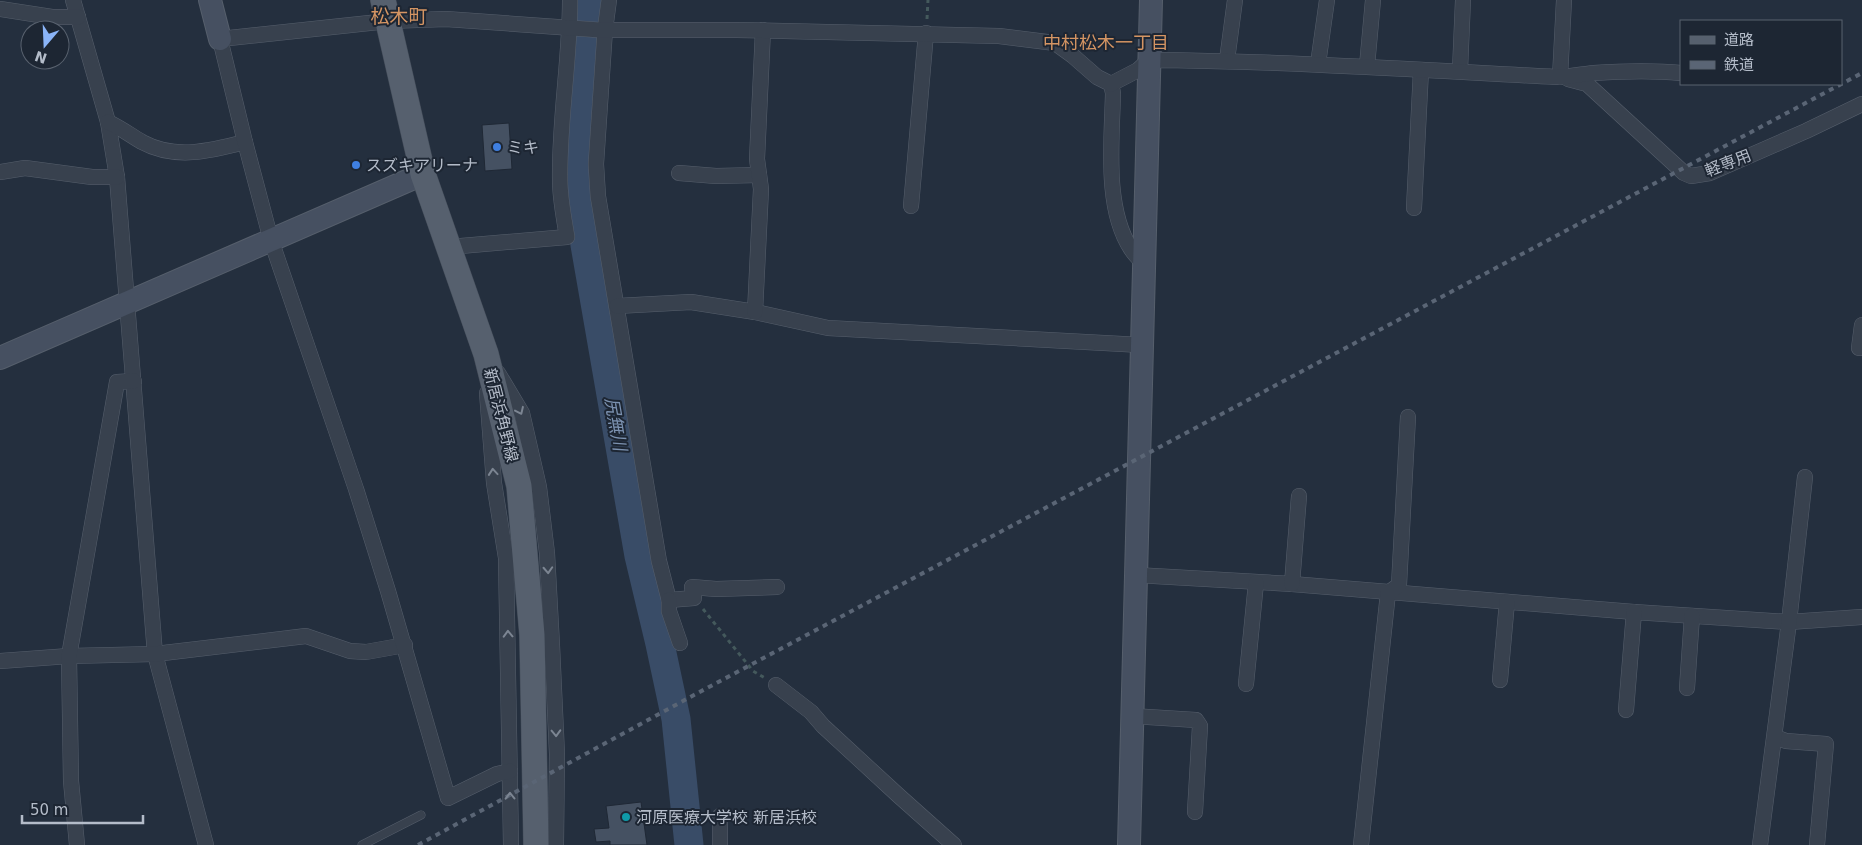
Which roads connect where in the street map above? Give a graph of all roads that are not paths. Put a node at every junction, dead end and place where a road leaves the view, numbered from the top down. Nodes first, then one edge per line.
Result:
1 (73, 0) edge
2 (210, 0) edge
3 (570, 0) edge
4 (608, 0) edge
5 (1151, 0) edge
6 (1235, 0) edge
7 (1327, 0) edge
8 (1373, 0) edge
9 (1463, 0) edge
10 (1564, 0) edge
11 (0, 9) edge
12 (385, 10) edge
13 (78, 17) junction
14 (573, 28) junction
15 (602, 30) junction
16 (763, 30) junction
17 (926, 33) junction
18 (220, 39) junction
19 (1149, 60) junction
20 (1228, 60) junction
21 (1318, 64) junction
22 (1367, 66) junction
23 (1421, 70) junction
24 (1460, 70) junction
25 (1680, 73) edge
26 (1560, 77) junction
27 (1110, 84) junction
28 (1862, 104) edge
29 (108, 122) junction
30 (244, 142) junction
31 (0, 172) edge
32 (679, 173) dead end
33 (423, 174) junction
34 (759, 176) junction
35 (117, 177) junction
36 (911, 206) dead end
37 (1414, 208) dead end
38 (271, 240) junction
39 (449, 248) junction
40 (1144, 264) junction
41 (128, 301) junction
42 (617, 306) junction
43 (754, 312) junction
44 (1862, 325) edge
45 (1141, 345) junction
46 (1862, 348) edge
47 (486, 354) junction
48 (0, 358) edge
49 (134, 381) junction
50 (1408, 417) dead end
51 (1805, 476) dead end
52 (1299, 496) dead end
53 (1136, 575) junction
54 (1256, 583) junction
55 (1292, 584) junction
56 (777, 587) dead end
57 (1388, 593) junction
58 (669, 600) junction
59 (1506, 602) junction
60 (1634, 612) junction
61 (1692, 616) junction
62 (1862, 617) edge
63 (1790, 622) junction
64 (680, 643) dead end
65 (405, 646) junction
66 (155, 654) junction
67 (69, 656) junction
68 (0, 661) edge
69 (1500, 680) dead end
70 (1246, 684) dead end
71 (776, 685) road end
72 (1687, 688) dead end
73 (1626, 710) dead end
74 (1132, 716) junction
75 (1774, 736) junction
76 (510, 771) junction
77 (1195, 812) dead end
78 (421, 815) dead end
79 (720, 816) dead end
80 (77, 845) edge
81 (206, 845) edge
82 (362, 845) edge
83 (511, 845) edge
84 (536, 845) edge
85 (556, 845) edge
86 (720, 845) edge
87 (954, 845) edge
88 (1129, 845) edge
89 (1361, 845) edge
90 (1760, 845) edge
91 (1817, 845) edge

1 - 13 street
2 - 18 street
3 - 14 street
4 - 15 street
5 - 19 street
6 - 20 street
7 - 21 street
8 - 22 street
9 - 24 street
10 - 26 street
11 - 13 street
12 - 14 street
12 - 18 street
12 - 33 main road, 新居浜角野線
13 - 29 street
14 - 15 street
14 - 39 street
15 - 16 street
15 - 42 street
16 - 17 street
16 - 34 street
17 - 27 street
17 - 36 street
18 - 30 street
19 - 20 street
19 - 27 street
19 - 40 street
20 - 21 street
21 - 22 street
22 - 23 street
23 - 24 street
23 - 37 street
24 - 26 street
25 - 26 street
26 - 28 street, 軽専用
27 - 40 street
29 - 30 street
29 - 35 street
30 - 38 street
31 - 35 street
32 - 34 street
33 - 38 street
33 - 39 main road, 新居浜角野線
34 - 43 street
35 - 41 street
38 - 41 street
38 - 65 street
39 - 47 main road, 新居浜角野線
40 - 45 street
41 - 48 street
41 - 49 street
42 - 43 street
42 - 58 street
43 - 45 street
44 - 46 street
45 - 53 street
76 -> 47 street
47 - 84 main road, 新居浜角野線
47 -> 85 street
49 - 66 street
49 - 67 street
50 - 57 street
51 - 63 street
52 - 55 street
53 - 54 street
53 - 74 street
54 - 55 street
54 - 70 street
55 - 57 street
56 - 58 street
57 - 59 street
57 - 89 street
58 - 64 street
59 - 60 street
59 - 69 street
60 - 61 street
60 - 73 street
61 - 63 street
61 - 72 street
62 - 63 street
63 - 75 street
65 - 66 street
65 - 76 street
66 - 67 street
66 - 81 street
67 - 68 street
67 - 80 street
71 - 87 street
74 - 77 street
74 - 88 street
75 - 90 street
75 - 91 street
83 -> 76 street
78 - 82 lane
79 - 86 street

